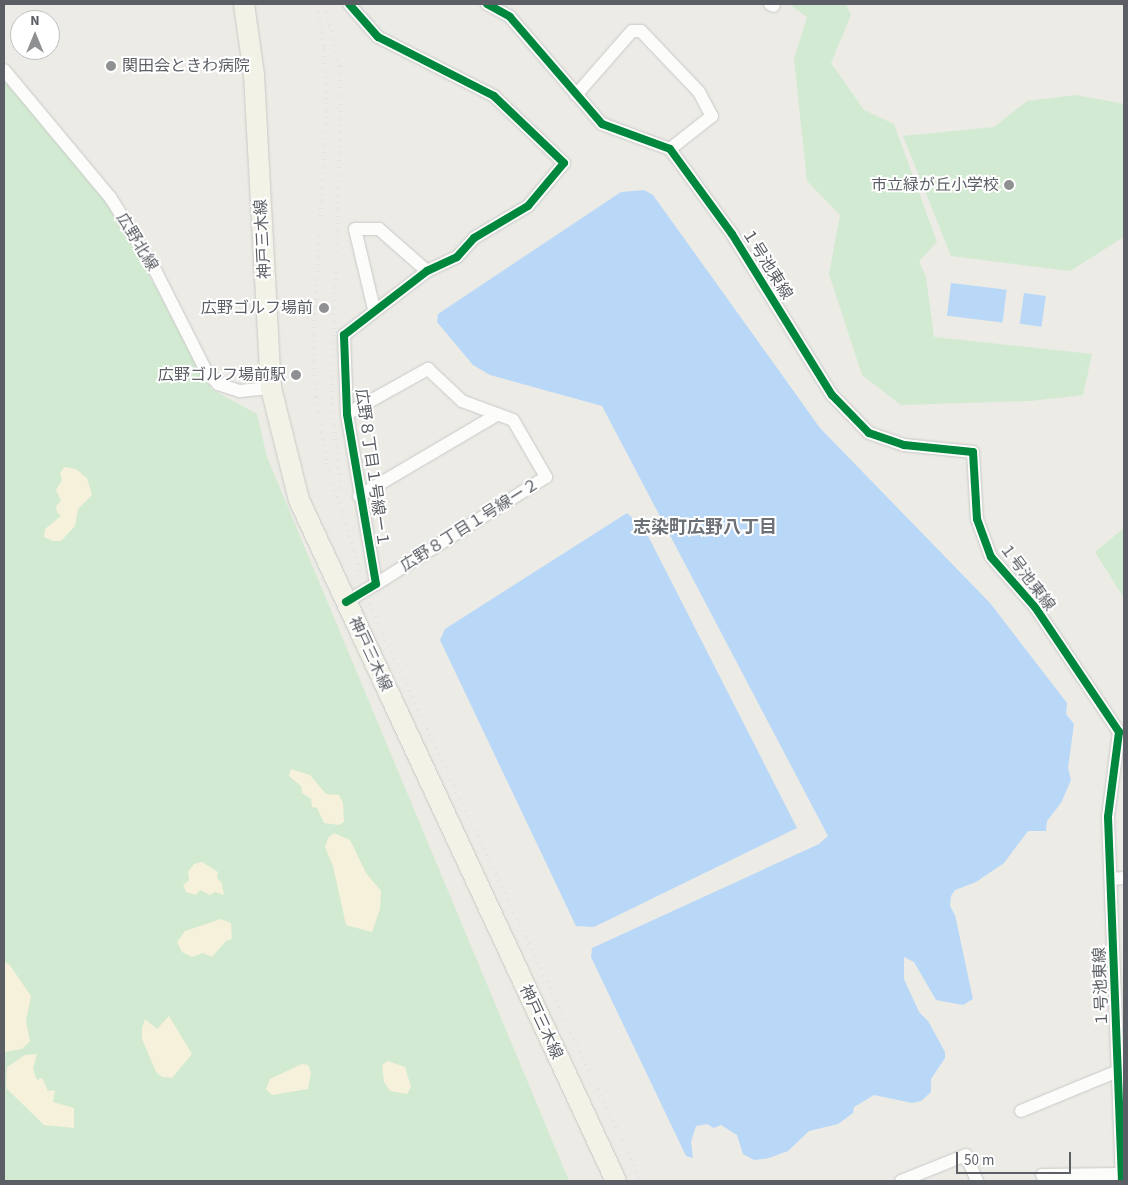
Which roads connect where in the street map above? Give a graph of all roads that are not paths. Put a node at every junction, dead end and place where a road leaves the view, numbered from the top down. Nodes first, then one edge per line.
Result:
1 (244, 4) edge
2 (349, 4) edge
3 (487, 4) edge
4 (4, 70) edge
5 (576, 95) junction
6 (670, 149) junction
7 (427, 271) junction
8 (374, 309) junction
9 (271, 388) junction
10 (347, 414) junction
11 (498, 414) junction
12 (359, 496) junction
13 (376, 584) junction
14 (346, 602) junction
15 (1124, 878) edge
16 (1111, 879) junction
17 (1118, 1071) junction
18 (1021, 1111) dead end
19 (1042, 1175) dead end
20 (1122, 1177) edge
21 (616, 1181) edge
22 (901, 1181) edge
23 (977, 1181) edge

1 - 9 main road, 神戸三木線
2 - 7 street, 広野８丁目１号線ー１
3 - 5 street
4 - 9 street, 広野北線
5 - 6 street
5 - 6 street
6 - 16 street, １号池東線
7 - 8 street, 広野８丁目１号線ー１
7 - 8 street
8 - 10 street, 広野８丁目１号線ー１
9 - 14 main road, 神戸三木線
10 - 11 street, 広野８丁目１号線ー２
10 - 12 street, 広野８丁目１号線ー１
11 - 12 street
11 - 13 street, 広野８丁目１号線ー２
12 - 13 street, 広野８丁目１号線ー１
13 - 14 street
14 - 21 main road, 神戸三木線
15 - 16 street
16 - 17 street, １号池東線
17 - 18 street
17 - 20 street, １号池東線
19 - 20 street
22 - 23 street

